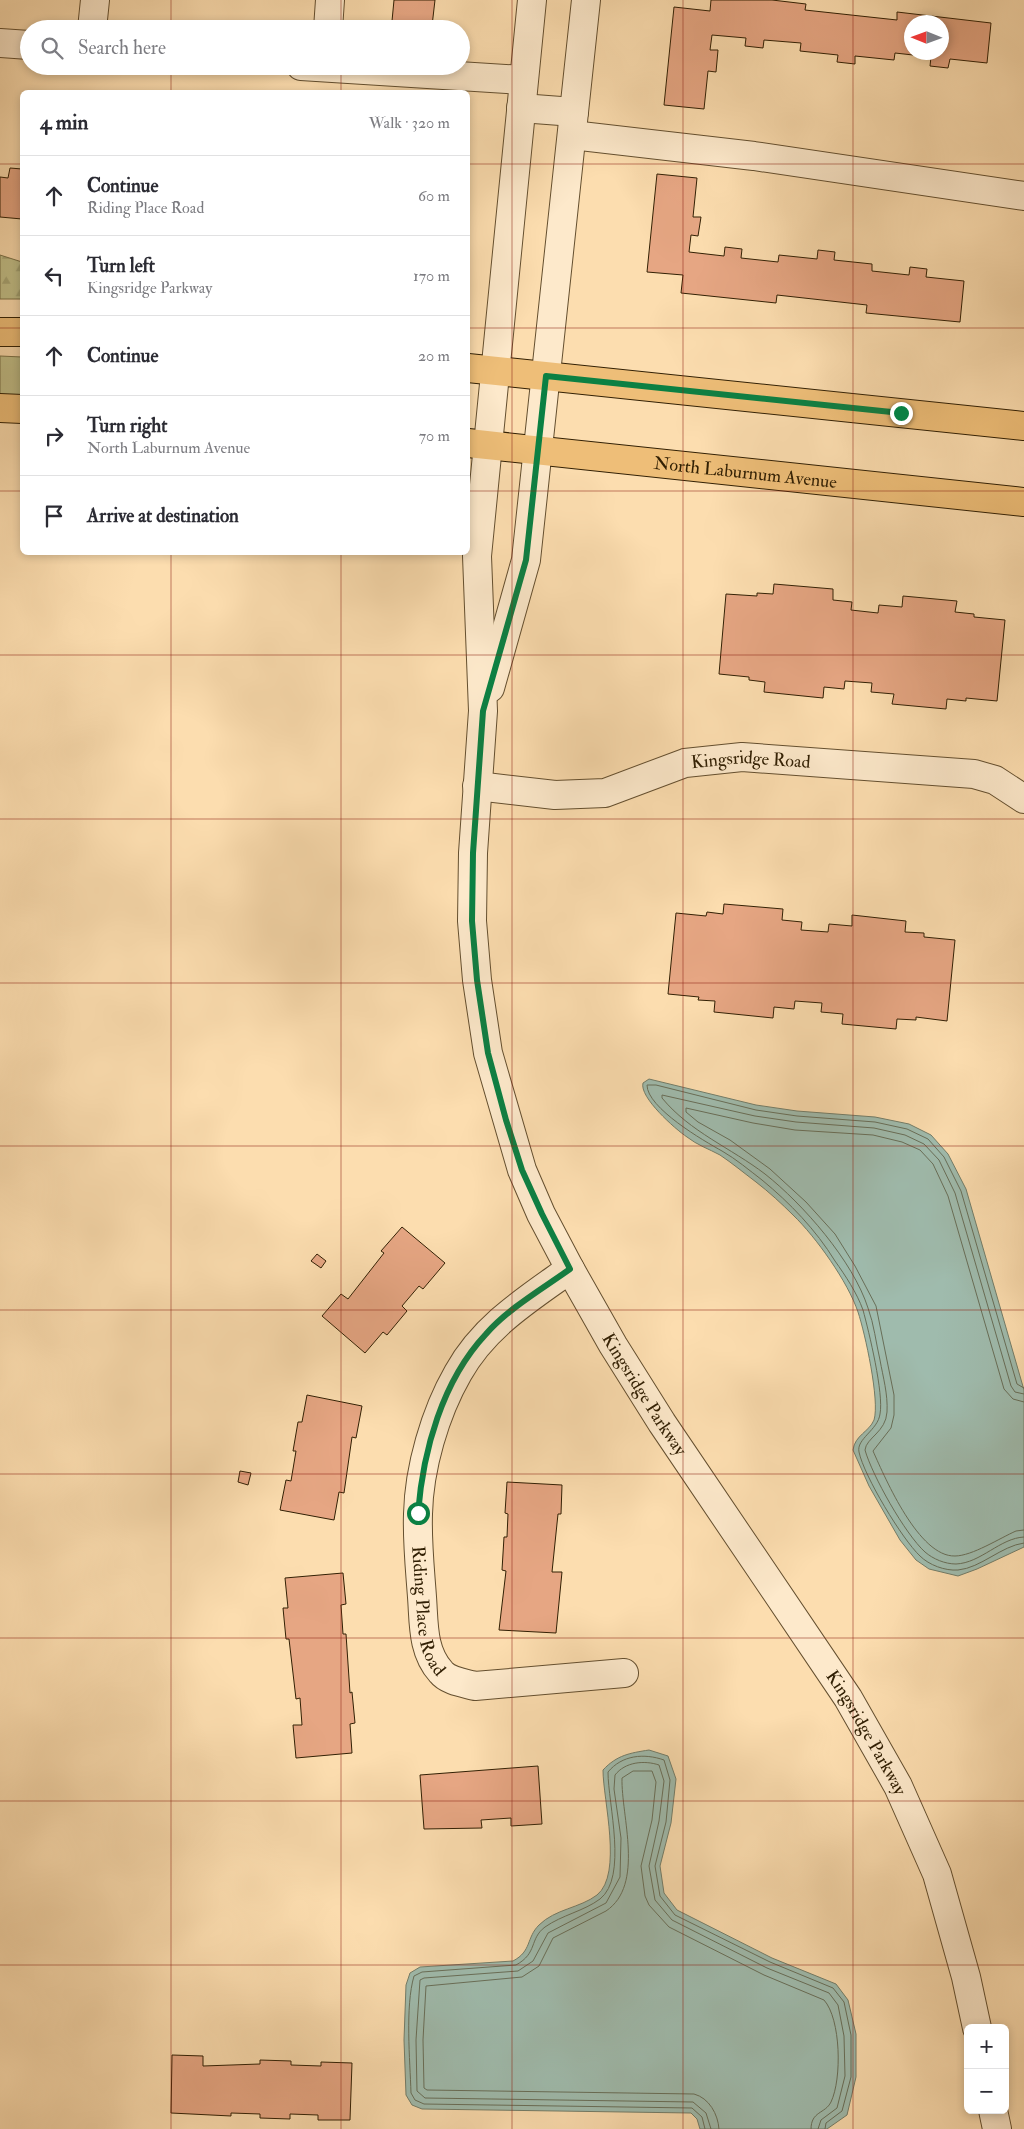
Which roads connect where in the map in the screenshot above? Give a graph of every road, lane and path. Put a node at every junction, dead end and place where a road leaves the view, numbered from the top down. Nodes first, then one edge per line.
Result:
1 (95, 0) edge
2 (330, 0) edge
3 (532, 0) edge
4 (586, 0) edge
5 (93, 20) edge
6 (329, 20) edge
7 (0, 43) edge
8 (20, 44) edge
9 (443, 75) edge
10 (523, 80) junction
11 (521, 108) junction
12 (573, 124) junction
13 (1024, 196) edge
14 (0, 332) edge
15 (20, 332) edge
16 (470, 368) edge
17 (494, 371) junction
18 (546, 376) junction
19 (0, 408) edge
20 (20, 409) edge
21 (1024, 426) edge
22 (477, 444) edge
23 (538, 450) junction
24 (1024, 502) edge
25 (483, 711) junction
26 (477, 786) junction
27 (1024, 799) edge
28 (570, 1269) junction
29 (624, 1673) dead end
30 (976, 2024) edge
31 (994, 2114) edge
32 (997, 2129) edge

1 - 5 street
2 - 6 street
3 - 10 street, Kingsridge Parkway
4 - 12 street, Kingsridge Parkway
7 - 8 street
9 - 10 street
10 - 11 street, Kingsridge Parkway
11 - 12 street
11 - 17 street, Kingsridge Parkway
12 - 13 street
12 - 18 street, Kingsridge Parkway
14 - 15 main road
16 - 17 main road
17 - 18 main road
17 - 22 street, Kingsridge Parkway
18 - 21 main road
18 - 23 street, Kingsridge Parkway
19 - 20 main road
22 - 23 main road, North Laburnum Avenue
22 - 25 street, Kingsridge Parkway
23 - 24 main road, North Laburnum Avenue
23 - 25 street, Kingsridge Parkway
25 - 26 street, Kingsridge Parkway
26 - 27 street, Kingsridge Road
26 - 28 street, Kingsridge Parkway
28 - 29 street, Riding Place Road
28 - 30 street, Kingsridge Parkway
31 - 32 street

